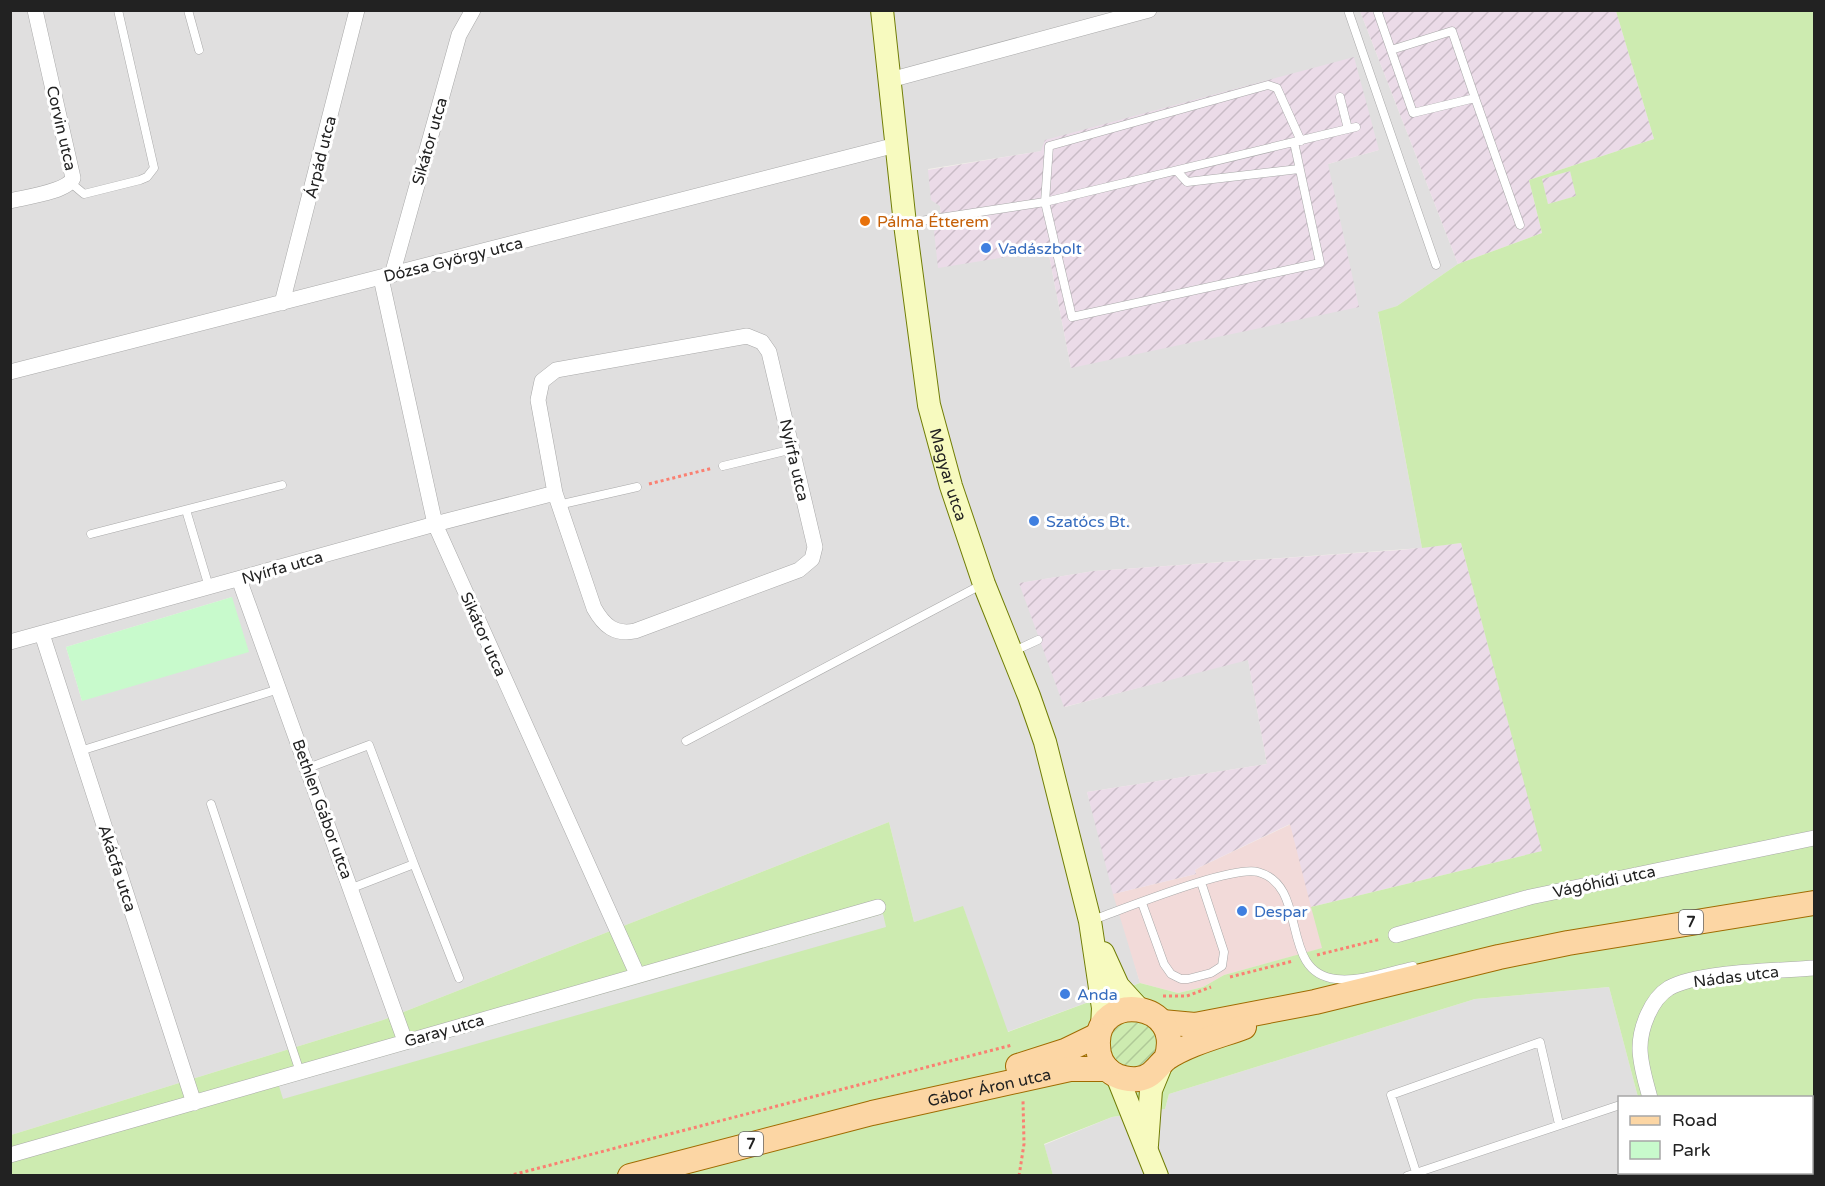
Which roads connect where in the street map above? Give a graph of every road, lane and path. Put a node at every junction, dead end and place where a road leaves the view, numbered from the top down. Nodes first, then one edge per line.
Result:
1 (34, 10) edge
2 (118, 10) edge
3 (188, 10) edge
4 (357, 10) edge
5 (473, 10) edge
6 (882, 10) edge
7 (1149, 10) edge
8 (1348, 10) edge
9 (1377, 10) edge
10 (200, 50) dead end
11 (1391, 50) junction
12 (890, 80) junction
13 (1340, 97) dead end
14 (1475, 98) junction
15 (1297, 141) junction
16 (896, 145) junction
17 (1299, 169) junction
18 (1177, 171) junction
19 (71, 183) junction
20 (10, 201) edge
21 (1045, 202) junction
22 (905, 224) junction
23 (1520, 225) dead end
24 (1436, 265) dead end
25 (386, 276) junction
26 (282, 303) junction
27 (10, 372) edge
28 (793, 449) junction
29 (723, 466) joint
30 (282, 485) dead end
31 (636, 487) joint
32 (557, 499) junction
33 (186, 510) junction
34 (435, 524) junction
35 (91, 534) dead end
36 (239, 579) junction
37 (984, 584) junction
38 (209, 587) junction
39 (42, 634) junction
40 (1038, 640) dead end
41 (10, 642) edge
42 (1011, 652) junction
43 (279, 689) junction
44 (686, 741) dead end
45 (80, 751) junction
46 (308, 768) junction
47 (211, 804) dead end
48 (1815, 838) edge
49 (414, 864) junction
50 (1201, 882) junction
51 (352, 888) junction
52 (1142, 903) junction
53 (1815, 903) edge
54 (878, 907) dead end
55 (1090, 921) junction
56 (1396, 935) joint
57 (1499, 957) junction
58 (1303, 959) junction
59 (1445, 960) dead end
60 (1423, 964) dead end
61 (1815, 968) edge
62 (637, 974) junction
63 (459, 978) dead end
64 (1225, 981) dead end
65 (1219, 984) dead end
66 (1187, 996) dead end
67 (1315, 1002) junction
68 (1139, 1009) junction
69 (1162, 1022) junction
70 (1100, 1030) junction
71 (405, 1041) junction
72 (1014, 1045) dead end
73 (1163, 1064) junction
74 (300, 1072) junction
75 (1112, 1072) junction
76 (1648, 1096) edge
77 (1032, 1098) dead end
78 (194, 1103) junction
79 (1618, 1106) edge
80 (872, 1113) junction
81 (1558, 1124) junction
82 (1147, 1149) junction
83 (10, 1155) edge
84 (1416, 1172) junction
85 (508, 1176) edge
86 (630, 1176) edge
87 (1019, 1176) edge
88 (1157, 1176) edge
89 (1407, 1176) edge

1 - 19 street, Corvin utca
2 - 19 lane
3 - 10 lane
4 - 26 street, Árpád utca
5 - 25 street, Sikátor utca
6 - 12 street, Magyar utca
7 - 12 street
8 - 24 lane
9 - 11 lane
11 - 14 lane
11 - 14 lane
12 - 16 street, Magyar utca
13 - 15 lane
14 - 23 lane
15 - 17 lane
15 - 18 lane
15 - 21 lane
16 - 22 street, Magyar utca
16 - 25 street, Dózsa György utca
17 - 18 lane
17 - 21 lane
18 - 21 lane
19 - 20 street, Corvin utca
21 - 22 lane
22 - 37 street, Magyar utca
25 - 26 street, Dózsa György utca
25 - 34 street, Sikátor utca
26 - 27 street, Dózsa György utca
28 - 29 lane
28 - 32 street, Nyírfa utca
28 - 32 street, Nyírfa utca
29 - 31 path
30 - 33 lane
31 - 32 lane
32 - 34 street, Nyírfa utca
33 - 35 lane
33 - 38 lane
34 - 36 street, Nyírfa utca
34 - 62 street, Sikátor utca
36 - 38 street, Nyírfa utca
36 - 43 street, Bethlen Gábor utca
37 - 42 street, Magyar utca
37 - 44 lane
38 - 39 street, Nyírfa utca
39 - 41 street, Nyírfa utca
39 - 45 street, Akácfa utca
40 - 42 lane
42 - 55 street, Magyar utca
43 - 45 lane
43 - 46 street, Bethlen Gábor utca
45 - 78 street, Akácfa utca
46 - 49 lane
46 - 51 street, Bethlen Gábor utca
47 - 74 lane
48 - 56 street, Vágóhídi utca
49 - 51 lane
49 - 63 lane
50 - 52 lane
50 - 52 lane
50 - 58 lane
51 - 71 street, Bethlen Gábor utca
52 - 55 lane
53 - 57 main road, 7
54 - 62 street, Garay utca
55 - 68 street, Magyar utca
55 - 70 street, Magyar utca
56 - 58 path
57 - 59 lane
57 - 67 main road, 7
58 - 60 lane
58 - 64 path
61 - 76 street, Nádas utca
62 - 71 street, Garay utca
65 - 66 path
67 - 69 main road, 7
67 - 73 main road, 7
68 - 69 main road, 7
68 - 70 main road, 7
69 - 73 main road
70 - 75 main road
70 - 80 main road, Gábor Áron utca / 7
71 - 74 street, Garay utca
72 - 85 path
73 - 75 main road, 7
73 - 82 street
74 - 78 street, Garay utca
75 - 80 main road, Gábor Áron utca / 7
75 - 82 street
77 - 87 path
78 - 83 street, Garay utca
79 - 81 lane
80 - 86 main road, Gábor Áron utca / 7
81 - 84 lane
81 - 84 lane
82 - 88 street
84 - 89 lane

